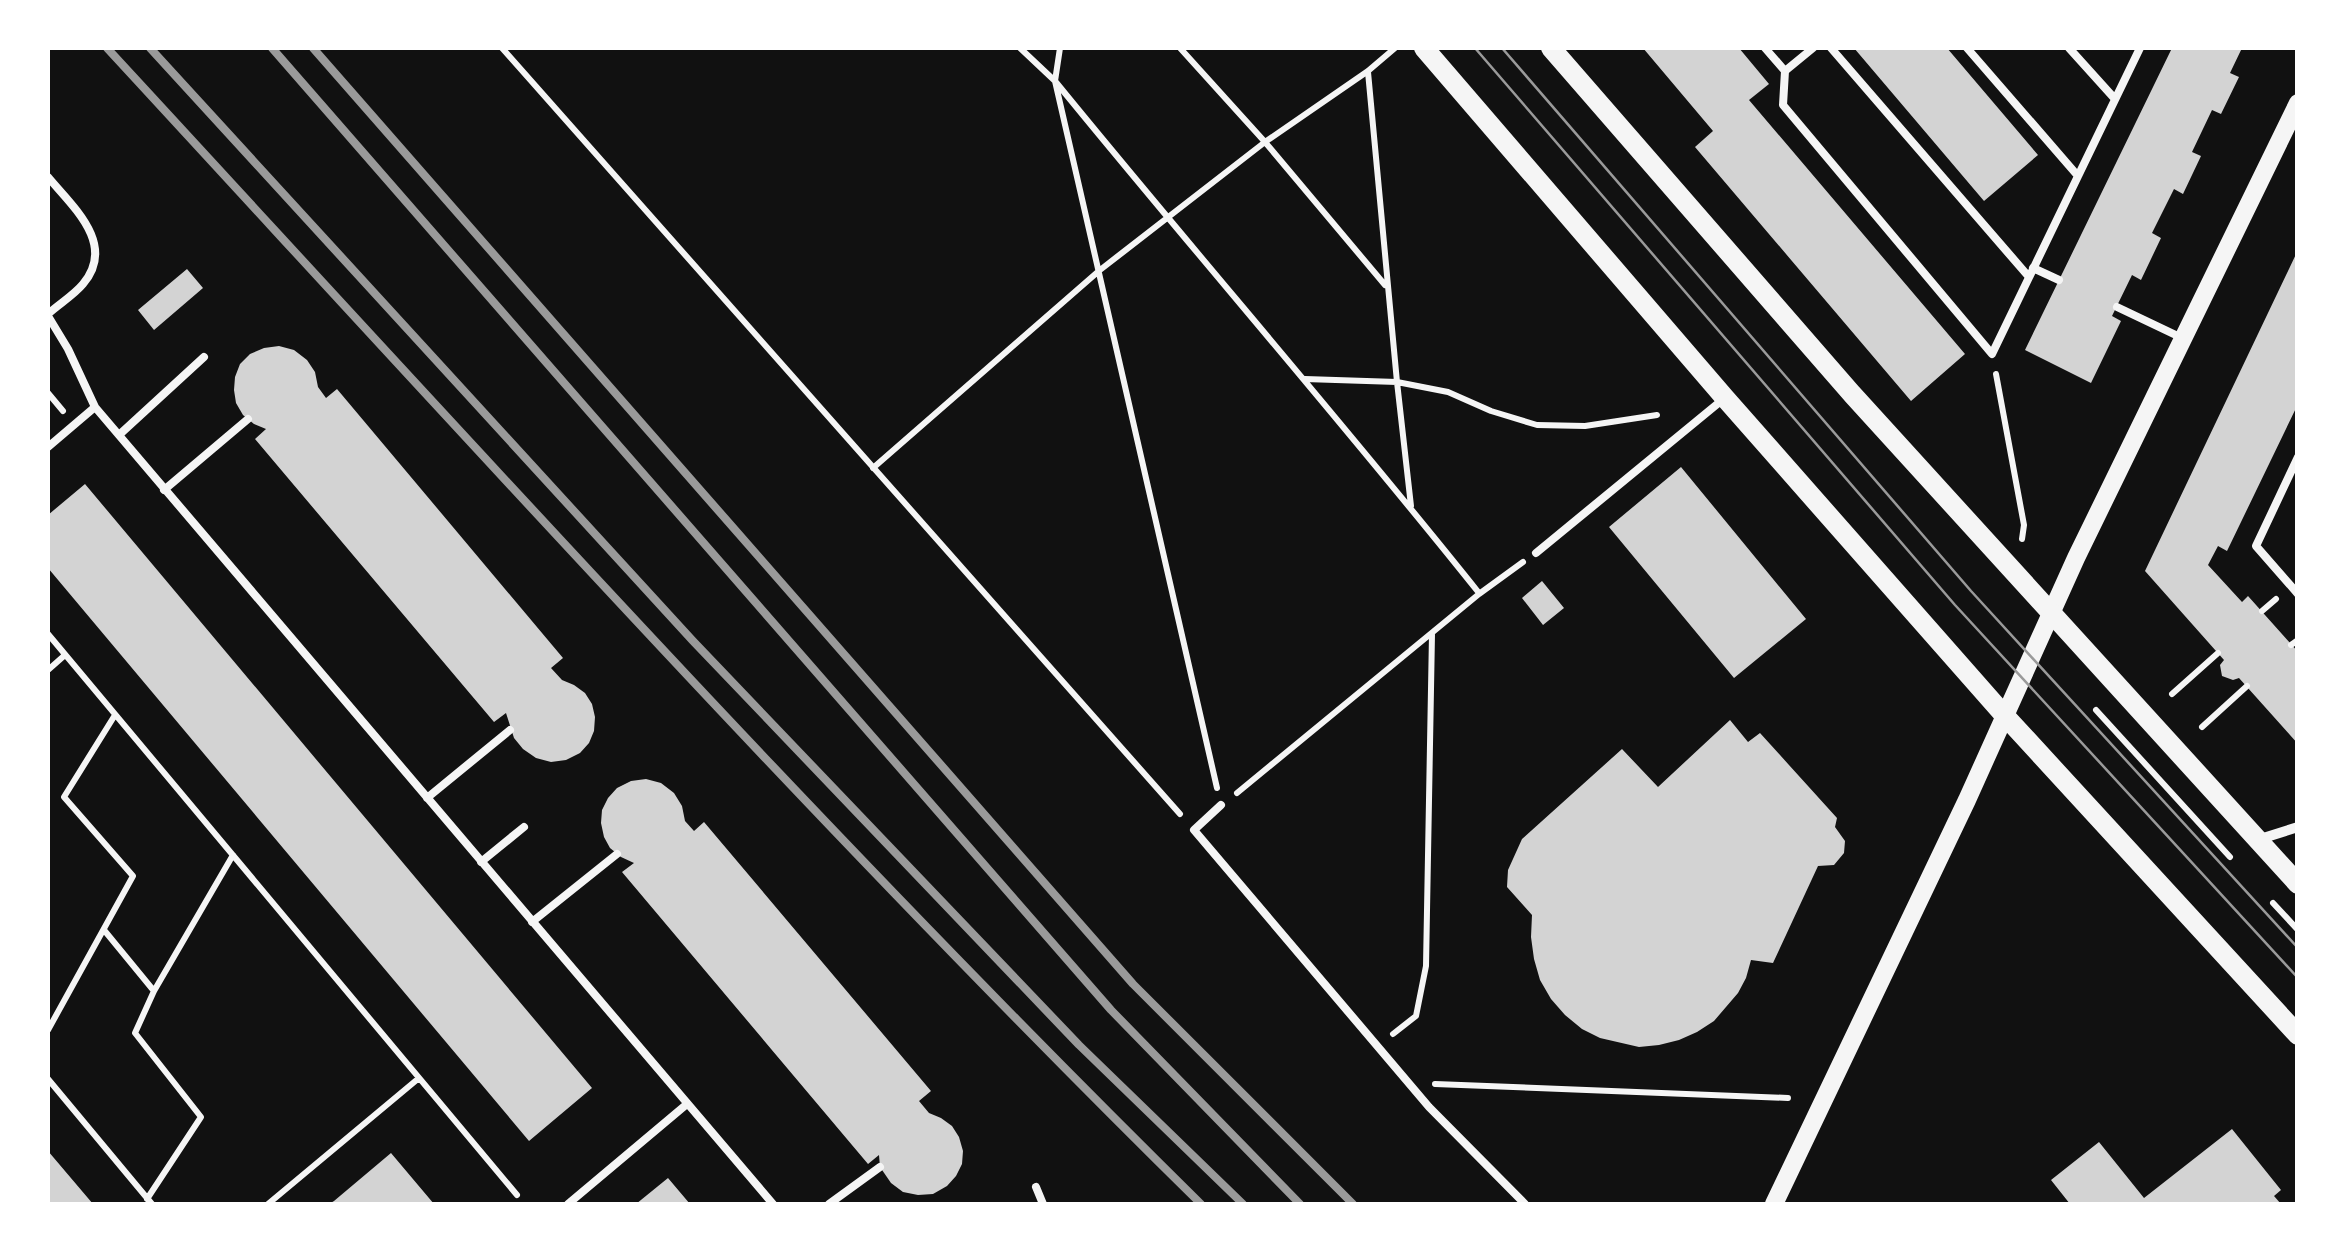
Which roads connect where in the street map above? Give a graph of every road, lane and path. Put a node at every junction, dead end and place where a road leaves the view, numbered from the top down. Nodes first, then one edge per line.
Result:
1 (502, 48) edge
2 (1020, 48) edge
3 (1060, 48) edge
4 (1180, 48) edge
5 (1395, 48) edge
6 (1424, 48) edge
7 (1551, 48) edge
8 (1765, 48) edge
9 (1812, 48) edge
10 (1831, 48) edge
11 (1967, 48) edge
12 (2069, 48) edge
13 (2140, 48) edge
14 (1368, 70) junction
15 (1785, 71) junction
16 (1055, 82) junction
17 (2115, 100) junction
18 (2298, 103) edge
19 (1264, 142) junction
20 (2078, 176) junction
21 (48, 177) edge
22 (1166, 217) junction
23 (2034, 268) junction
24 (1100, 270) junction
25 (2029, 277) junction
26 (2059, 280) dead end
27 (1387, 288) junction
28 (2117, 307) dead end
29 (48, 315) edge
30 (2183, 339) junction
31 (1992, 354) junction
32 (204, 357) dead end
33 (1304, 379) junction
34 (1397, 382) junction
35 (1725, 398) junction
36 (95, 407) junction
37 (1657, 416) dead end
38 (248, 420) dead end
39 (119, 435) junction
40 (48, 446) edge
41 (2298, 457) edge
42 (874, 468) junction
43 (164, 490) junction
44 (1411, 508) junction
45 (2021, 545) dead end
46 (1536, 553) joint
47 (1479, 594) junction
48 (2298, 594) edge
49 (2051, 613) junction
50 (1432, 633) junction
51 (48, 634) edge
52 (2218, 653) dead end
53 (65, 655) junction
54 (48, 670) edge
55 (2246, 686) dead end
56 (2172, 694) dead end
57 (2096, 710) dead end
58 (115, 715) junction
59 (2005, 716) junction
60 (2202, 726) dead end
61 (510, 730) dead end
62 (427, 798) junction
63 (1222, 806) junction
64 (524, 827) dead end
65 (2298, 827) edge
66 (1194, 830) junction
67 (2257, 840) junction
68 (617, 854) dead end
69 (233, 855) junction
70 (2234, 860) dead end
71 (481, 862) junction
72 (2298, 884) edge
73 (2272, 902) dead end
74 (532, 922) junction
75 (104, 930) junction
76 (2298, 930) edge
77 (154, 992) junction
78 (48, 1030) edge
79 (2298, 1035) edge
80 (1378, 1046) junction
81 (419, 1078) junction
82 (48, 1079) edge
83 (1408, 1083) junction
84 (1788, 1098) dead end
85 (687, 1104) junction
86 (880, 1167) dead end
87 (1036, 1187) dead end
88 (517, 1195) dead end
89 (150, 1202) edge
90 (268, 1204) edge
91 (568, 1204) edge
92 (773, 1204) edge
93 (829, 1204) edge
94 (1044, 1204) edge
95 (1525, 1204) edge
96 (1774, 1204) edge

1 - 42 path
2 - 16 path
3 - 16 path
4 - 19 path
5 - 14 path
6 - 35 main road
7 - 49 main road
8 - 15 lane
9 - 15 lane
10 - 25 lane
11 - 20 lane
12 - 17 lane
13 - 17 lane
14 - 19 path
14 - 27 path
15 - 31 lane
16 - 22 path
16 - 24 path
17 - 20 lane
18 - 30 street
19 - 22 path
19 - 27 path
20 - 23 lane
21 - 29 lane
22 - 24 path
22 - 33 path
23 - 25 lane
23 - 26 lane
24 - 42 path
24 - 63 path
25 - 31 lane
27 - 34 path
28 - 30 lane
29 - 36 lane
30 - 49 street
31 - 45 path
32 - 39 lane
33 - 34 path
33 - 44 path
34 - 37 path
34 - 44 path
35 - 46 lane
35 - 59 main road
36 - 39 lane
36 - 40 lane
38 - 43 lane
39 - 43 lane
41 - 48 lane
42 - 66 path
43 - 62 lane
44 - 47 path
46 - 47 path
47 - 50 path
49 - 59 street
49 - 67 main road
50 - 63 path
50 - 80 path
51 - 53 path
52 - 56 path
53 - 54 path
53 - 58 path
55 - 60 path
57 - 70 path
58 - 69 path
58 - 75 path
59 - 79 main road
59 - 96 street
61 - 62 lane
62 - 71 lane
63 - 66 lane
64 - 71 lane
65 - 67 street
66 - 80 lane
67 - 72 main road
68 - 74 lane
69 - 77 path
69 - 81 path
71 - 74 lane
73 - 76 path
74 - 85 lane
75 - 77 path
75 - 78 path
77 - 89 path
80 - 83 lane
81 - 88 path
81 - 90 path
82 - 89 path
83 - 84 path
83 - 95 lane
85 - 91 lane
85 - 92 lane
86 - 93 lane
87 - 94 lane

